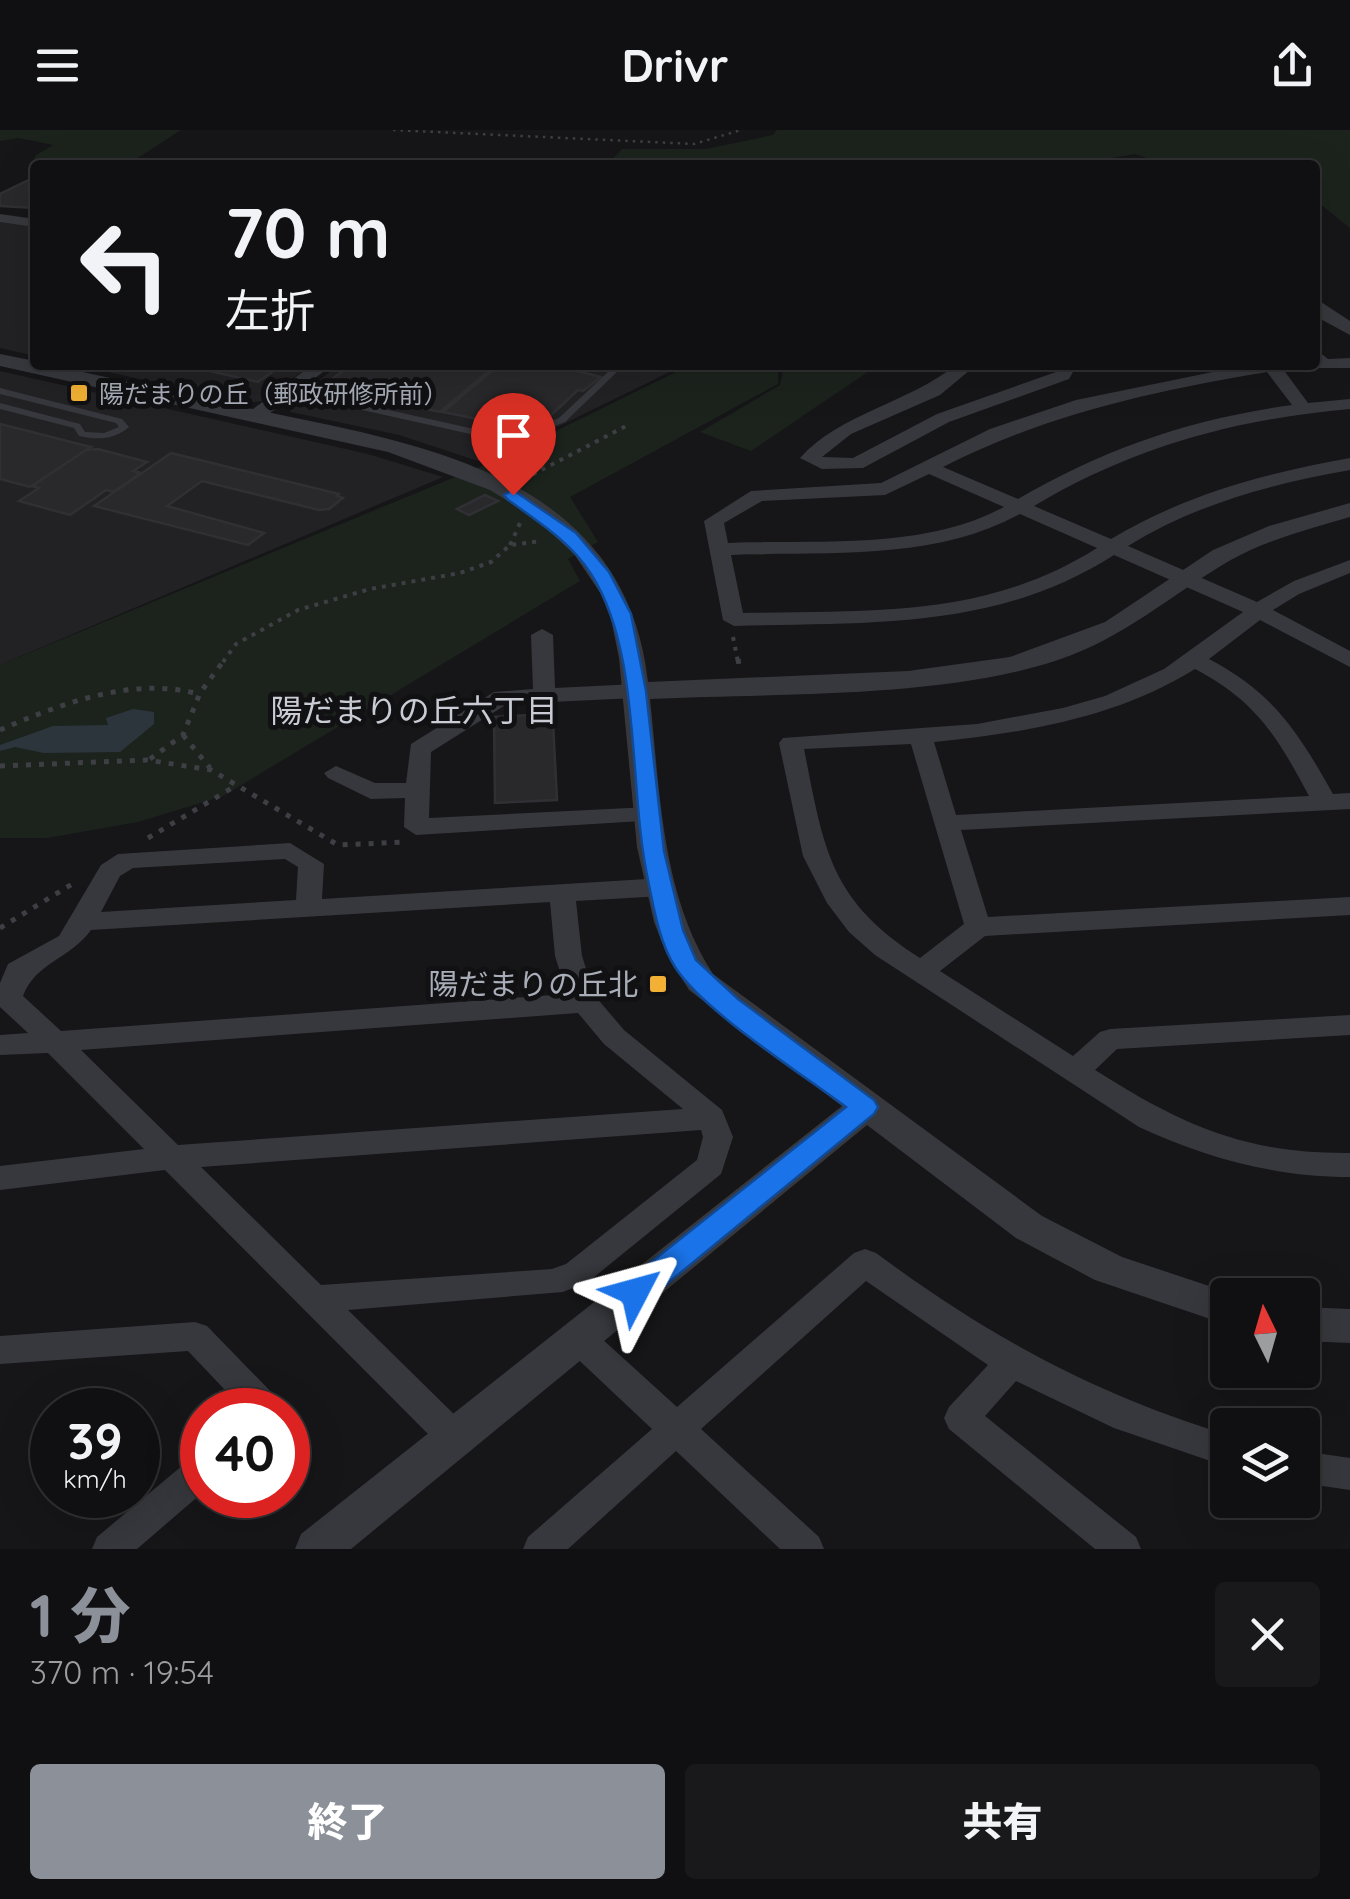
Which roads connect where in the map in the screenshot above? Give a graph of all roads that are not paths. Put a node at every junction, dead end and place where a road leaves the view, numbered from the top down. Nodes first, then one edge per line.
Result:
1 (0, 218) edge
2 (30, 222) edge
3 (1320, 309) edge
4 (1350, 329) edge
5 (1320, 360) edge
6 (1350, 363) edge
7 (4, 364) edge
8 (30, 369) edge
9 (33, 370) edge
10 (317, 370) edge
11 (615, 370) edge
12 (961, 370) edge
13 (1066, 370) edge
14 (1246, 370) edge
15 (1275, 370) edge
16 (1044, 383) junction
17 (0, 391) edge
18 (326, 400) dead end
19 (1082, 404) junction
20 (1350, 404) edge
21 (0, 406) edge
22 (1303, 408) junction
23 (255, 416) junction
24 (888, 448) junction
25 (1350, 464) edge
26 (929, 466) junction
27 (1018, 505) junction
28 (1350, 510) edge
29 (1114, 546) junction
30 (720, 549) junction
31 (1350, 566) edge
32 (1184, 578) junction
33 (1259, 612) junction
34 (542, 635) dead end
35 (1196, 660) junction
36 (1350, 660) edge
37 (636, 691) junction
38 (544, 694) junction
39 (920, 736) junction
40 (336, 773) dead end
41 (417, 790) junction
42 (1338, 801) edge
43 (649, 815) junction
44 (946, 823) junction
45 (663, 887) junction
46 (562, 892) junction
47 (1350, 906) edge
48 (308, 908) junction
49 (83, 922) junction
50 (978, 927) junction
51 (921, 972) junction
52 (586, 1003) junction
53 (1350, 1025) edge
54 (55, 1042) junction
55 (0, 1044) edge
56 (1075, 1071) junction
57 (865, 1107) junction
58 (712, 1118) junction
59 (173, 1157) junction
60 (1350, 1164) edge
61 (0, 1178) edge
62 (311, 1299) junction
63 (1210, 1305) edge
64 (1320, 1325) edge
65 (1350, 1326) edge
66 (578, 1338) junction
67 (0, 1350) edge
68 (1010, 1364) junction
69 (245, 1388) edge
70 (676, 1430) junction
71 (454, 1437) junction
72 (1210, 1445) edge
73 (1320, 1469) edge
74 (1350, 1474) edge
75 (180, 1490) edge
76 (110, 1549) edge
77 (317, 1549) edge
78 (540, 1549) edge
79 (806, 1549) edge
80 (1124, 1549) edge

1 - 2 street
3 - 4 street
5 - 6 street
7 - 8 street
9 - 23 street
10 - 23 street
11 - 18 lane
12 - 24 street
13 - 16 street
14 - 19 street
15 - 22 street
16 - 19 street
16 - 24 street
17 - 21 lane
19 - 26 street
20 - 22 street
22 - 27 street
23 - 37 street
24 - 26 street
25 - 29 street
26 - 27 street
26 - 30 street
27 - 29 street
27 - 30 street
28 - 32 street
29 - 30 street
29 - 32 street
31 - 33 street
32 - 33 street
32 - 37 street
33 - 35 street
33 - 36 street
34 - 38 street
35 - 39 street
35 - 42 street
37 - 38 street
37 - 43 street
38 - 41 street
39 - 44 street
39 - 51 street
40 - 41 street
41 - 43 street
42 - 44 street
43 - 45 street
44 - 50 street
45 - 46 street
45 - 57 street
46 - 48 street
46 - 52 street
47 - 50 street
48 - 49 street
48 - 49 street
49 - 54 street
50 - 51 street
51 - 56 street
52 - 54 street
52 - 58 street
53 - 56 street
54 - 55 street
54 - 59 street
56 - 60 street
57 - 63 street
57 - 66 street
58 - 59 street
58 - 62 street
59 - 61 street
59 - 62 street
62 - 71 street
64 - 65 street
66 - 70 street
66 - 71 street
67 - 69 street
68 - 70 street
68 - 72 street
68 - 80 street
70 - 78 street
70 - 79 street
71 - 77 street
73 - 74 street
75 - 76 street

